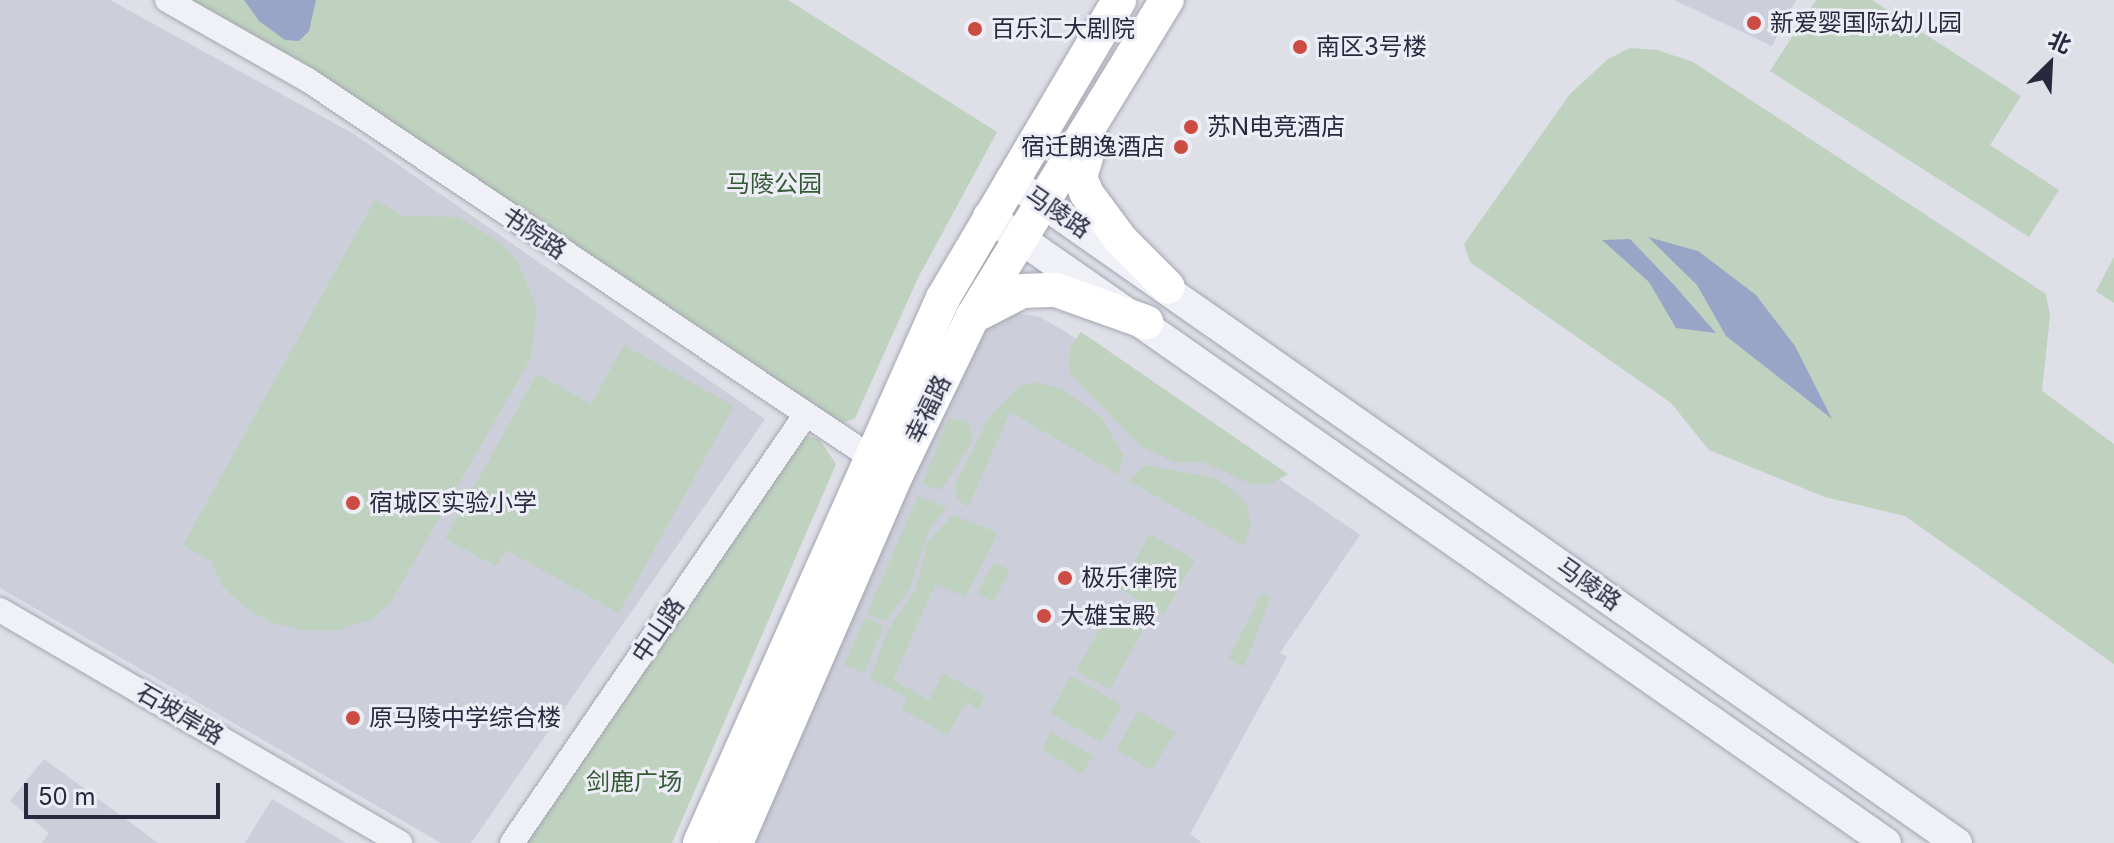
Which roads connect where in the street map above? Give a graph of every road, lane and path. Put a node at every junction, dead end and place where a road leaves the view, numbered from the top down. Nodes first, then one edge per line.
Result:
1 (167, 0) edge
2 (1119, 0) edge
3 (1167, 0) edge
4 (1103, 104) junction
5 (1010, 180) junction
6 (1043, 203) junction
7 (988, 216) junction
8 (1022, 237) junction
9 (1168, 287) junction
10 (973, 316) junction
11 (1146, 322) junction
12 (804, 417) junction
13 (882, 465) junction
14 (0, 610) edge
15 (400, 843) edge
16 (512, 843) edge
17 (700, 843) edge
18 (736, 843) edge
19 (1886, 843) edge
20 (1957, 843) edge

1 - 12 street, 书院路
2 - 5 main road
3 - 4 main road, 幸福路
4 - 6 main road, 幸福路
4 - 9 main road
5 - 6 street, 马陵路
5 - 7 main road, 马陵路
6 - 8 main road, 幸福路
6 - 9 street, 马陵路
7 - 8 street, 马陵路
7 - 13 main road, 幸福路
8 - 10 main road, 幸福路
8 - 11 street, 马陵路
9 - 20 street, 马陵路
10 - 11 main road
10 - 13 main road, 幸福路
11 - 19 street, 马陵路
12 - 13 street, 书院路
12 - 16 street, 中山路
13 - 17 main road, 幸福路
13 - 18 main road, 幸福路
14 - 15 street, 石坡岸路

